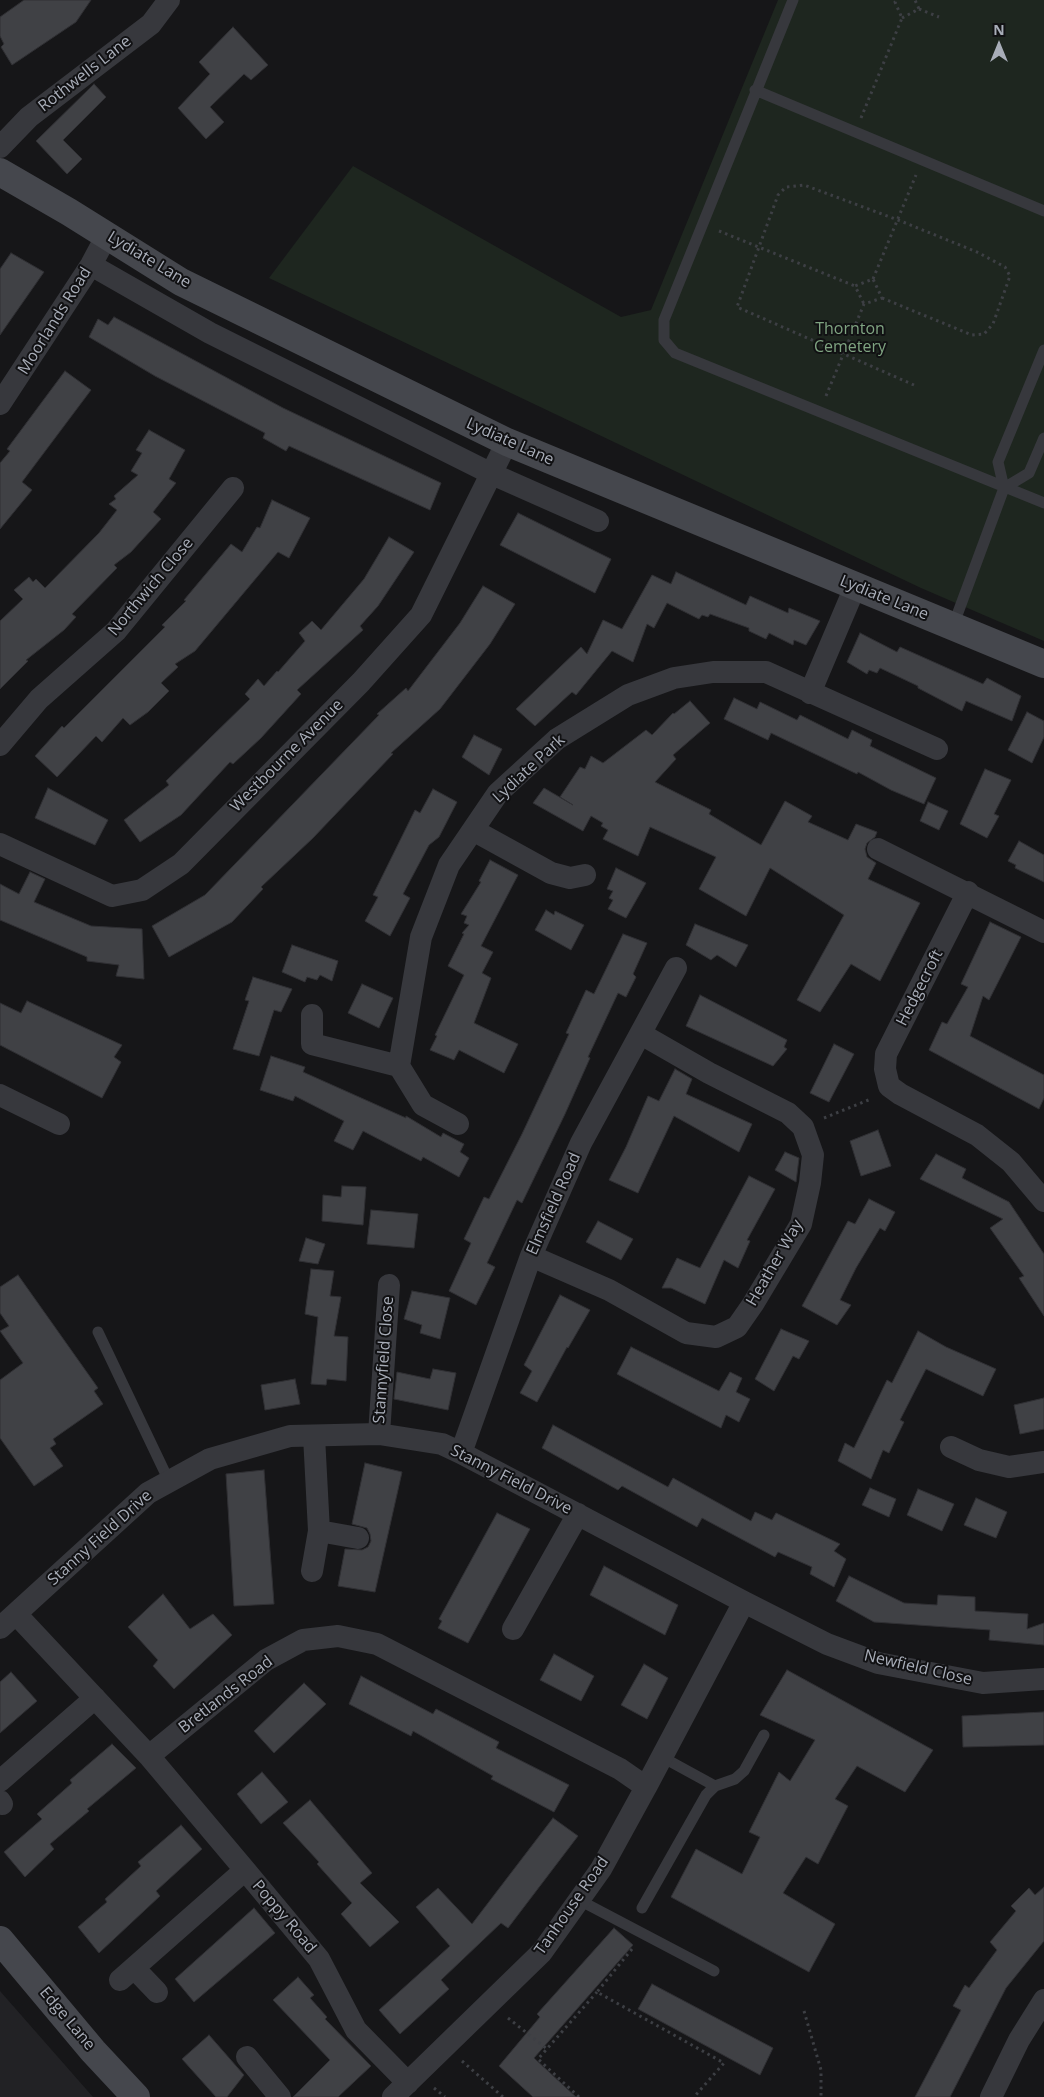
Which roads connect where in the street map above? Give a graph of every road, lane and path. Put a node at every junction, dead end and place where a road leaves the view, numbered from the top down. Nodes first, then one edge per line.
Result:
1 (169, 0) edge
2 (793, 0) edge
3 (896, 0) edge
4 (915, 0) edge
5 (919, 9) junction
6 (939, 17) dead end
7 (902, 18) junction
8 (755, 90) junction
9 (855, 132) junction
10 (0, 147) edge
11 (922, 160) junction
12 (0, 172) edge
13 (1044, 211) edge
14 (898, 220) junction
15 (702, 224) junction
16 (107, 235) junction
17 (760, 248) junction
18 (90, 265) junction
19 (873, 279) junction
20 (855, 286) junction
21 (882, 298) junction
22 (864, 304) junction
23 (1044, 350) edge
24 (843, 354) junction
25 (914, 385) dead end
26 (0, 404) edge
27 (819, 412) junction
28 (1044, 438) edge
29 (507, 442) junction
30 (492, 474) junction
31 (233, 488) dead end
32 (1004, 488) junction
33 (1044, 503) edge
34 (598, 521) dead end
35 (855, 587) junction
36 (953, 626) junction
37 (1044, 664) edge
38 (810, 693) junction
39 (0, 745) edge
40 (937, 749) dead end
41 (473, 830) junction
42 (0, 844) edge
43 (878, 849) dead end
44 (585, 875) dead end
45 (968, 892) junction
46 (1044, 932) edge
47 (676, 968) dead end
48 (312, 1015) dead end
49 (641, 1034) junction
50 (399, 1066) junction
51 (892, 1088) junction
52 (0, 1095) edge
53 (59, 1124) dead end
54 (458, 1124) dead end
55 (802, 1127) junction
56 (1044, 1201) edge
57 (531, 1256) junction
58 (389, 1285) dead end
59 (98, 1332) dead end
60 (379, 1434) junction
61 (314, 1436) junction
62 (951, 1447) dead end
63 (461, 1453) junction
64 (1044, 1462) edge
65 (169, 1481) junction
66 (578, 1514) junction
67 (319, 1531) junction
68 (358, 1538) dead end
69 (312, 1571) dead end
70 (744, 1602) junction
71 (8, 1621) edge
72 (514, 1629) dead end
73 (1044, 1679) edge
74 (94, 1698) junction
75 (764, 1735) dead end
76 (149, 1756) junction
77 (662, 1757) junction
78 (0, 1781) edge
79 (715, 1786) junction
80 (646, 1787) junction
81 (245, 1870) junction
82 (579, 1900) junction
83 (642, 1908) dead end
84 (0, 1940) edge
85 (632, 1949) dead end
86 (714, 1971) dead end
87 (156, 1992) dead end
88 (597, 1992) junction
89 (1044, 2000) edge
90 (490, 2003) junction
91 (804, 2011) dead end
92 (445, 2046) junction
93 (547, 2049) junction
94 (248, 2057) dead end
95 (401, 2090) edge
96 (136, 2097) edge
97 (280, 2097) edge
98 (502, 2097) edge
99 (579, 2097) edge
100 (694, 2097) edge
101 (821, 2097) edge
102 (991, 2097) edge

1 - 10 street, Rothwells Lane
2 - 8 lane
3 - 7 path
4 - 5 path
5 - 6 path
5 - 7 path
7 - 9 path
8 - 9 lane
8 - 15 lane
9 - 11 lane
11 - 13 lane
11 - 14 path
12 - 16 main road, Lydiate Lane
14 - 17 path
14 - 19 path
14 - 21 path
15 - 17 path
15 - 27 lane
16 - 18 street, Moorlands Road
16 - 29 main road, Lydiate Lane
17 - 20 path
17 - 24 path
18 - 26 street, Moorlands Road
18 - 30 street, Lydiate Lane
19 - 20 path
19 - 21 path
20 - 22 path
21 - 22 path
22 - 24 path
23 - 32 lane
24 - 25 path
24 - 27 path
27 - 32 lane
28 - 32 lane
29 - 30 street, Westbourne Avenue
29 - 35 main road, Lydiate Lane
30 - 34 street, Lydiate Lane
30 - 42 street, Westbourne Avenue
31 - 39 street, Northwich Close
32 - 33 lane
32 - 36 lane
35 - 36 main road, Lydiate Lane
35 - 38 street
36 - 37 main road, Lydiate Lane
38 - 40 street, Lydiate Park
38 - 41 street, Lydiate Park
41 - 44 street
41 - 50 street, Lydiate Park
43 - 45 street
45 - 46 street
45 - 51 street, Hedgecroft
47 - 49 street, Elmsfield Road
48 - 50 street
49 - 55 street, Heather Way
49 - 57 street, Elmsfield Road
50 - 54 street
51 - 55 path
51 - 56 street
52 - 53 street
55 - 57 street, Heather Way
57 - 63 street, Elmsfield Road
58 - 60 street, Stannyfield Close
59 - 65 lane
60 - 61 street, Stanny Field Drive
60 - 63 street, Stanny Field Drive
61 - 65 street, Stanny Field Drive
61 - 67 street
62 - 64 street
63 - 66 street, Stanny Field Drive
65 - 71 street, Stanny Field Drive
66 - 70 street, Stanny Field Drive
66 - 72 street
67 - 68 street
67 - 69 street
70 - 73 street, Newfield Close
70 - 77 street, Tanhouse Road
71 - 74 street
74 - 76 street
74 - 78 street
75 - 79 lane
76 - 80 street, Bretlands Road
76 - 81 street, Poppy Road
77 - 79 lane
77 - 80 street, Tanhouse Road
79 - 83 lane
80 - 82 street, Tanhouse Road
81 - 87 street
81 - 95 street, Poppy Road
82 - 86 lane
82 - 90 street, Tanhouse Road
84 - 96 main road, Edge Lane
85 - 88 path
88 - 93 path
88 - 100 path
89 - 102 street
90 - 92 street, Tanhouse Road
90 - 93 path
91 - 101 path
92 - 95 street, Tanhouse Road
92 - 98 path
93 - 99 path
94 - 97 street

